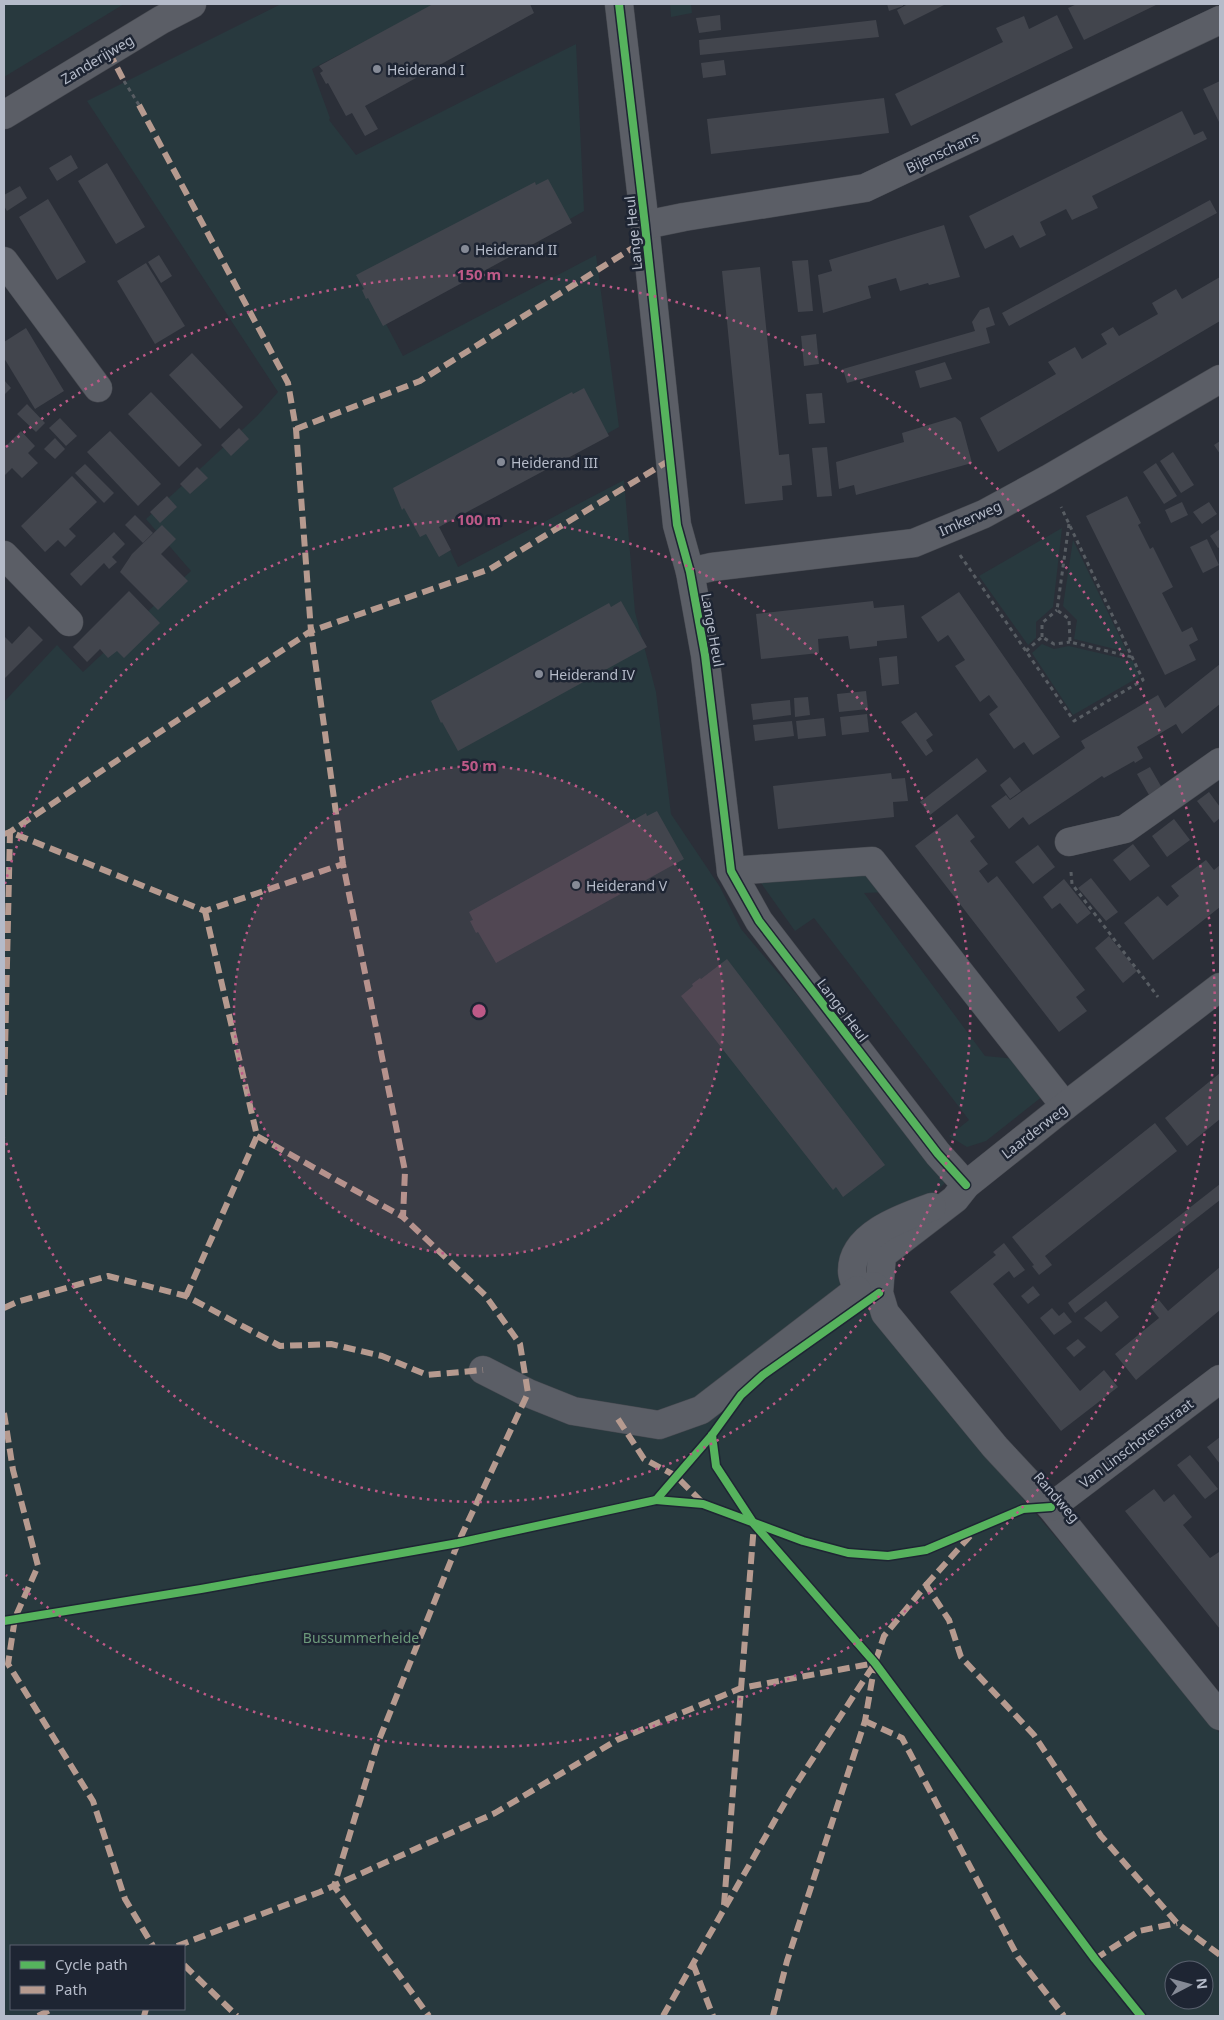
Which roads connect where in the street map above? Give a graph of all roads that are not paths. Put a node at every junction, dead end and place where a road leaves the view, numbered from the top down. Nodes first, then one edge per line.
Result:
1 (192, 4) edge
2 (619, 4) edge
3 (1220, 20) edge
4 (4, 115) edge
5 (645, 225) junction
6 (4, 261) edge
7 (1220, 379) edge
8 (98, 388) dead end
9 (4, 554) edge
10 (701, 569) junction
11 (69, 622) dead end
12 (1220, 762) edge
13 (1069, 842) road end
14 (731, 871) junction
15 (1220, 987) edge
16 (1065, 1106) junction
17 (961, 1192) junction
18 (872, 1289) junction
19 (483, 1370) dead end
20 (1220, 1379) edge
21 (1051, 1507) junction
22 (1220, 1716) edge

1 - 4 street, Zanderijweg
2 - 5 street, Lange Heul
3 - 5 street, Bijenschans
5 - 10 street, Lange Heul
6 - 8 street
7 - 10 street, Imkerweg
9 - 11 street
10 - 14 street, Lange Heul
12 - 13 street
14 - 16 street
14 - 17 street, Lange Heul
15 - 16 street, Laarderweg
16 - 17 street, Laarderweg
17 - 18 street, Laarderweg
18 - 19 street
18 - 21 street, Randweg
20 - 21 street, Van Linschotenstraat
21 - 22 street, Randweg

